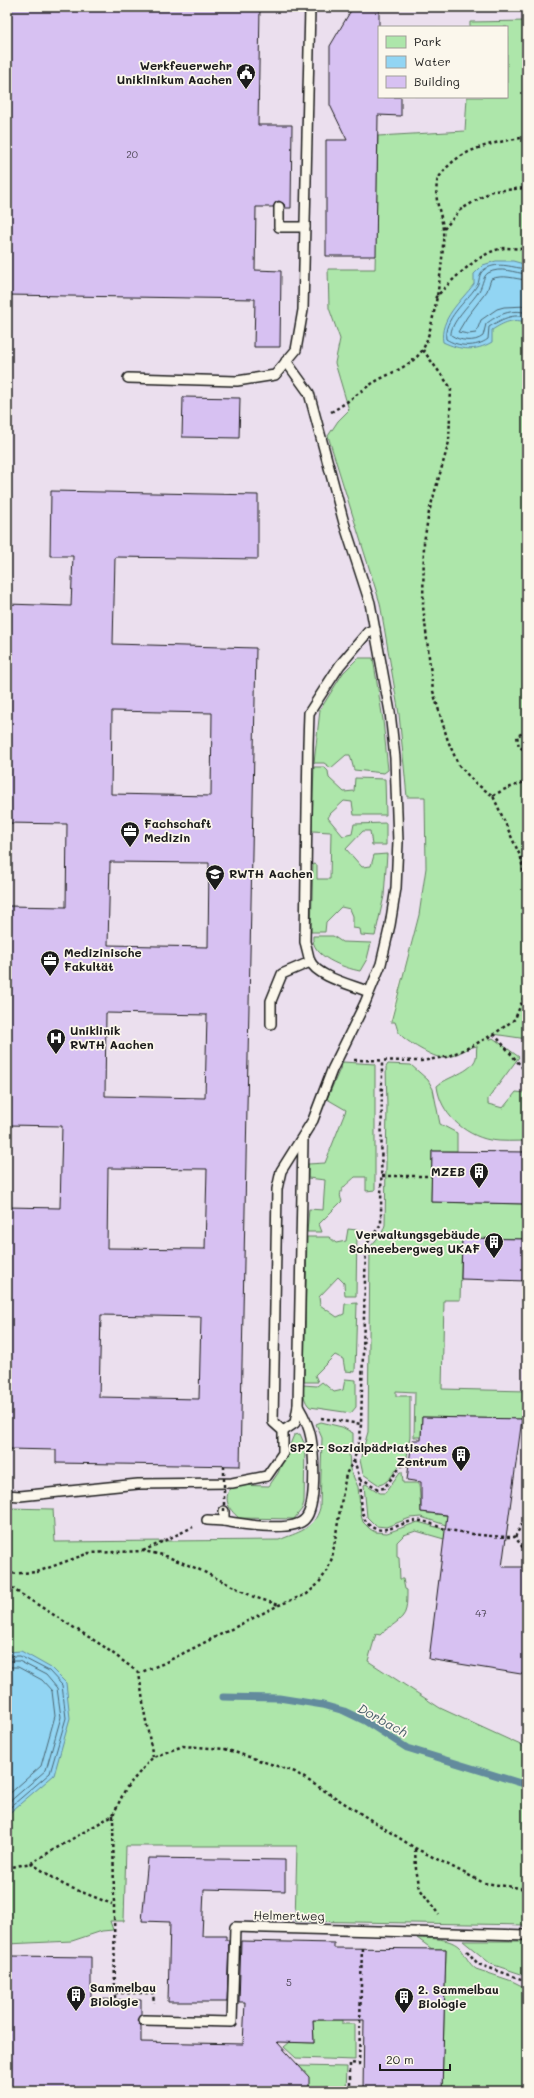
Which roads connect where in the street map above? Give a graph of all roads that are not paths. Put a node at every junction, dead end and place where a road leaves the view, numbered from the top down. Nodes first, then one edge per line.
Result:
1 (310, 7) edge
2 (279, 208) dead end
3 (305, 227) junction
4 (286, 361) junction
5 (128, 378) dead end
6 (375, 630) junction
7 (310, 962) junction
8 (369, 992) junction
9 (271, 1024) dead end
10 (303, 1139) junction
11 (298, 1406) junction
12 (282, 1431) junction
13 (7, 1495) edge
14 (224, 1511) road end
15 (207, 1520) road end
16 (224, 1521) junction
17 (527, 1935) edge
18 (143, 2020) dead end

1 - 3 lane
2 - 3 lane
3 - 4 lane
4 - 5 lane
4 - 6 lane
6 - 7 lane
6 - 8 lane
7 - 8 lane
7 - 9 lane
8 - 10 lane
10 - 11 lane
10 - 12 lane
11 - 12 lane
11 - 16 lane
12 - 13 lane
14 - 16 lane
15 - 16 lane
17 - 18 lane, Helmertweg

